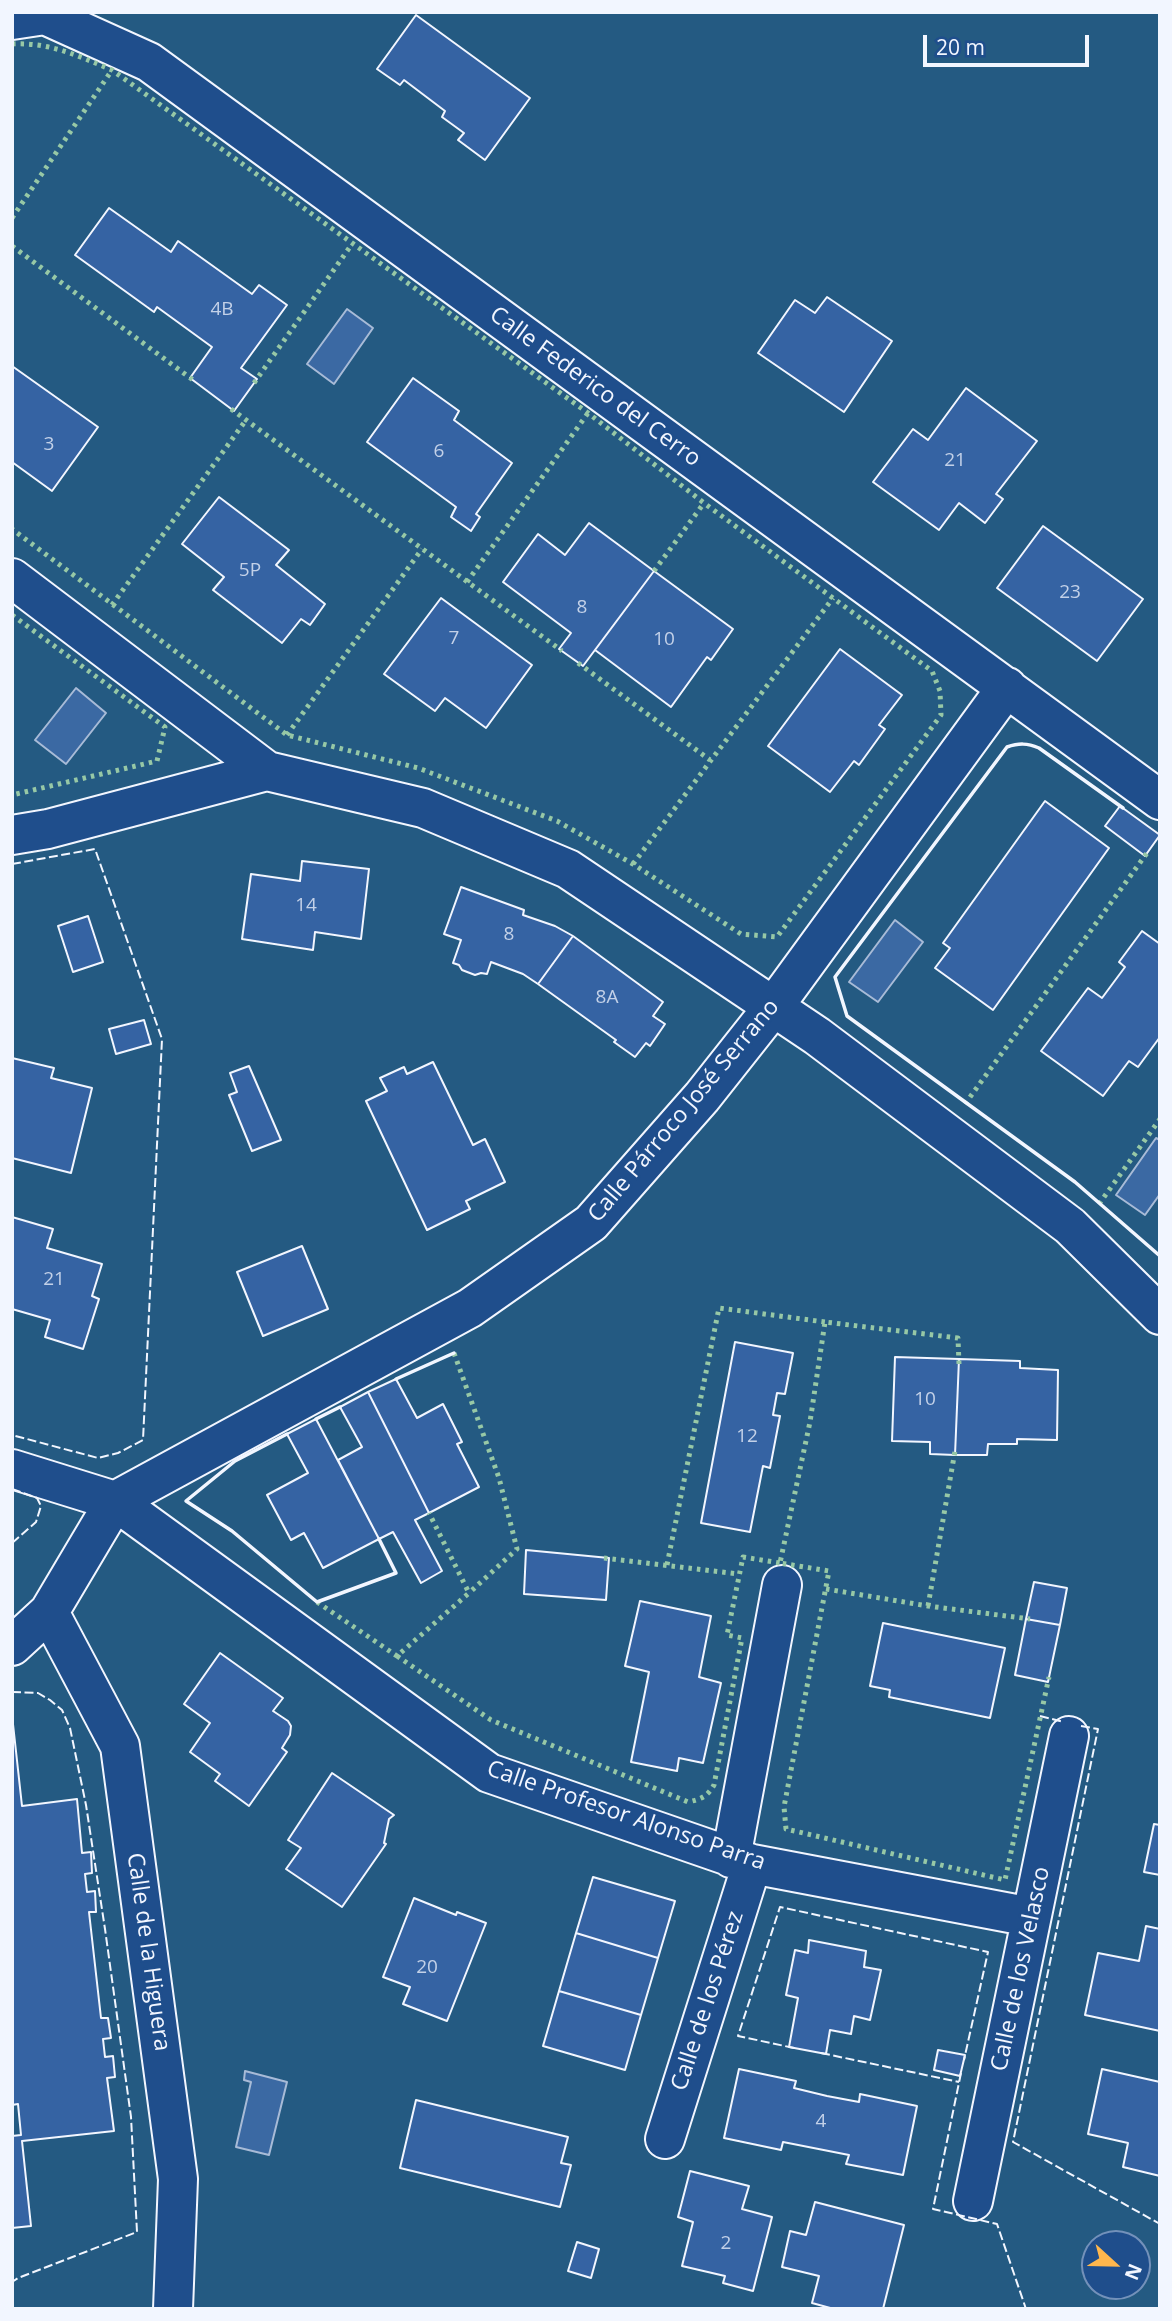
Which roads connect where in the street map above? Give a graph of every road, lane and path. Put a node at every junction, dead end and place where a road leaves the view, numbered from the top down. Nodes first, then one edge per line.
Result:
1 (12, 20) edge
2 (12, 578) edge
3 (1007, 687) junction
4 (267, 771) junction
5 (1160, 800) edge
6 (12, 835) edge
7 (774, 1006) junction
8 (1160, 1315) edge
9 (12, 1469) edge
10 (115, 1501) junction
11 (782, 1586) dead end
12 (49, 1612) junction
13 (12, 1646) edge
14 (1069, 1736) dead end
15 (741, 1861) junction
16 (1031, 1917) junction
17 (665, 2139) dead end
18 (973, 2201) dead end
19 (173, 2309) edge

1 - 3 street, Calle Federico del Cerro
2 - 4 street
3 - 5 street, Calle Federico del Cerro
3 - 7 street, Calle Párroco José Serrano
4 - 6 street
4 - 7 street
7 - 8 street
7 - 10 street, Calle Párroco José Serrano
9 - 10 street, Calle Profesor Alonso Parra
10 - 12 street
10 - 15 street, Calle Profesor Alonso Parra
11 - 15 street, Calle de los Pérez
12 - 13 street
12 - 19 street, Calle de la Higuera
14 - 16 street, Calle de los Velasco
15 - 16 street, Calle Profesor Alonso Parra
15 - 17 street, Calle de los Pérez
16 - 18 street, Calle de los Velasco

